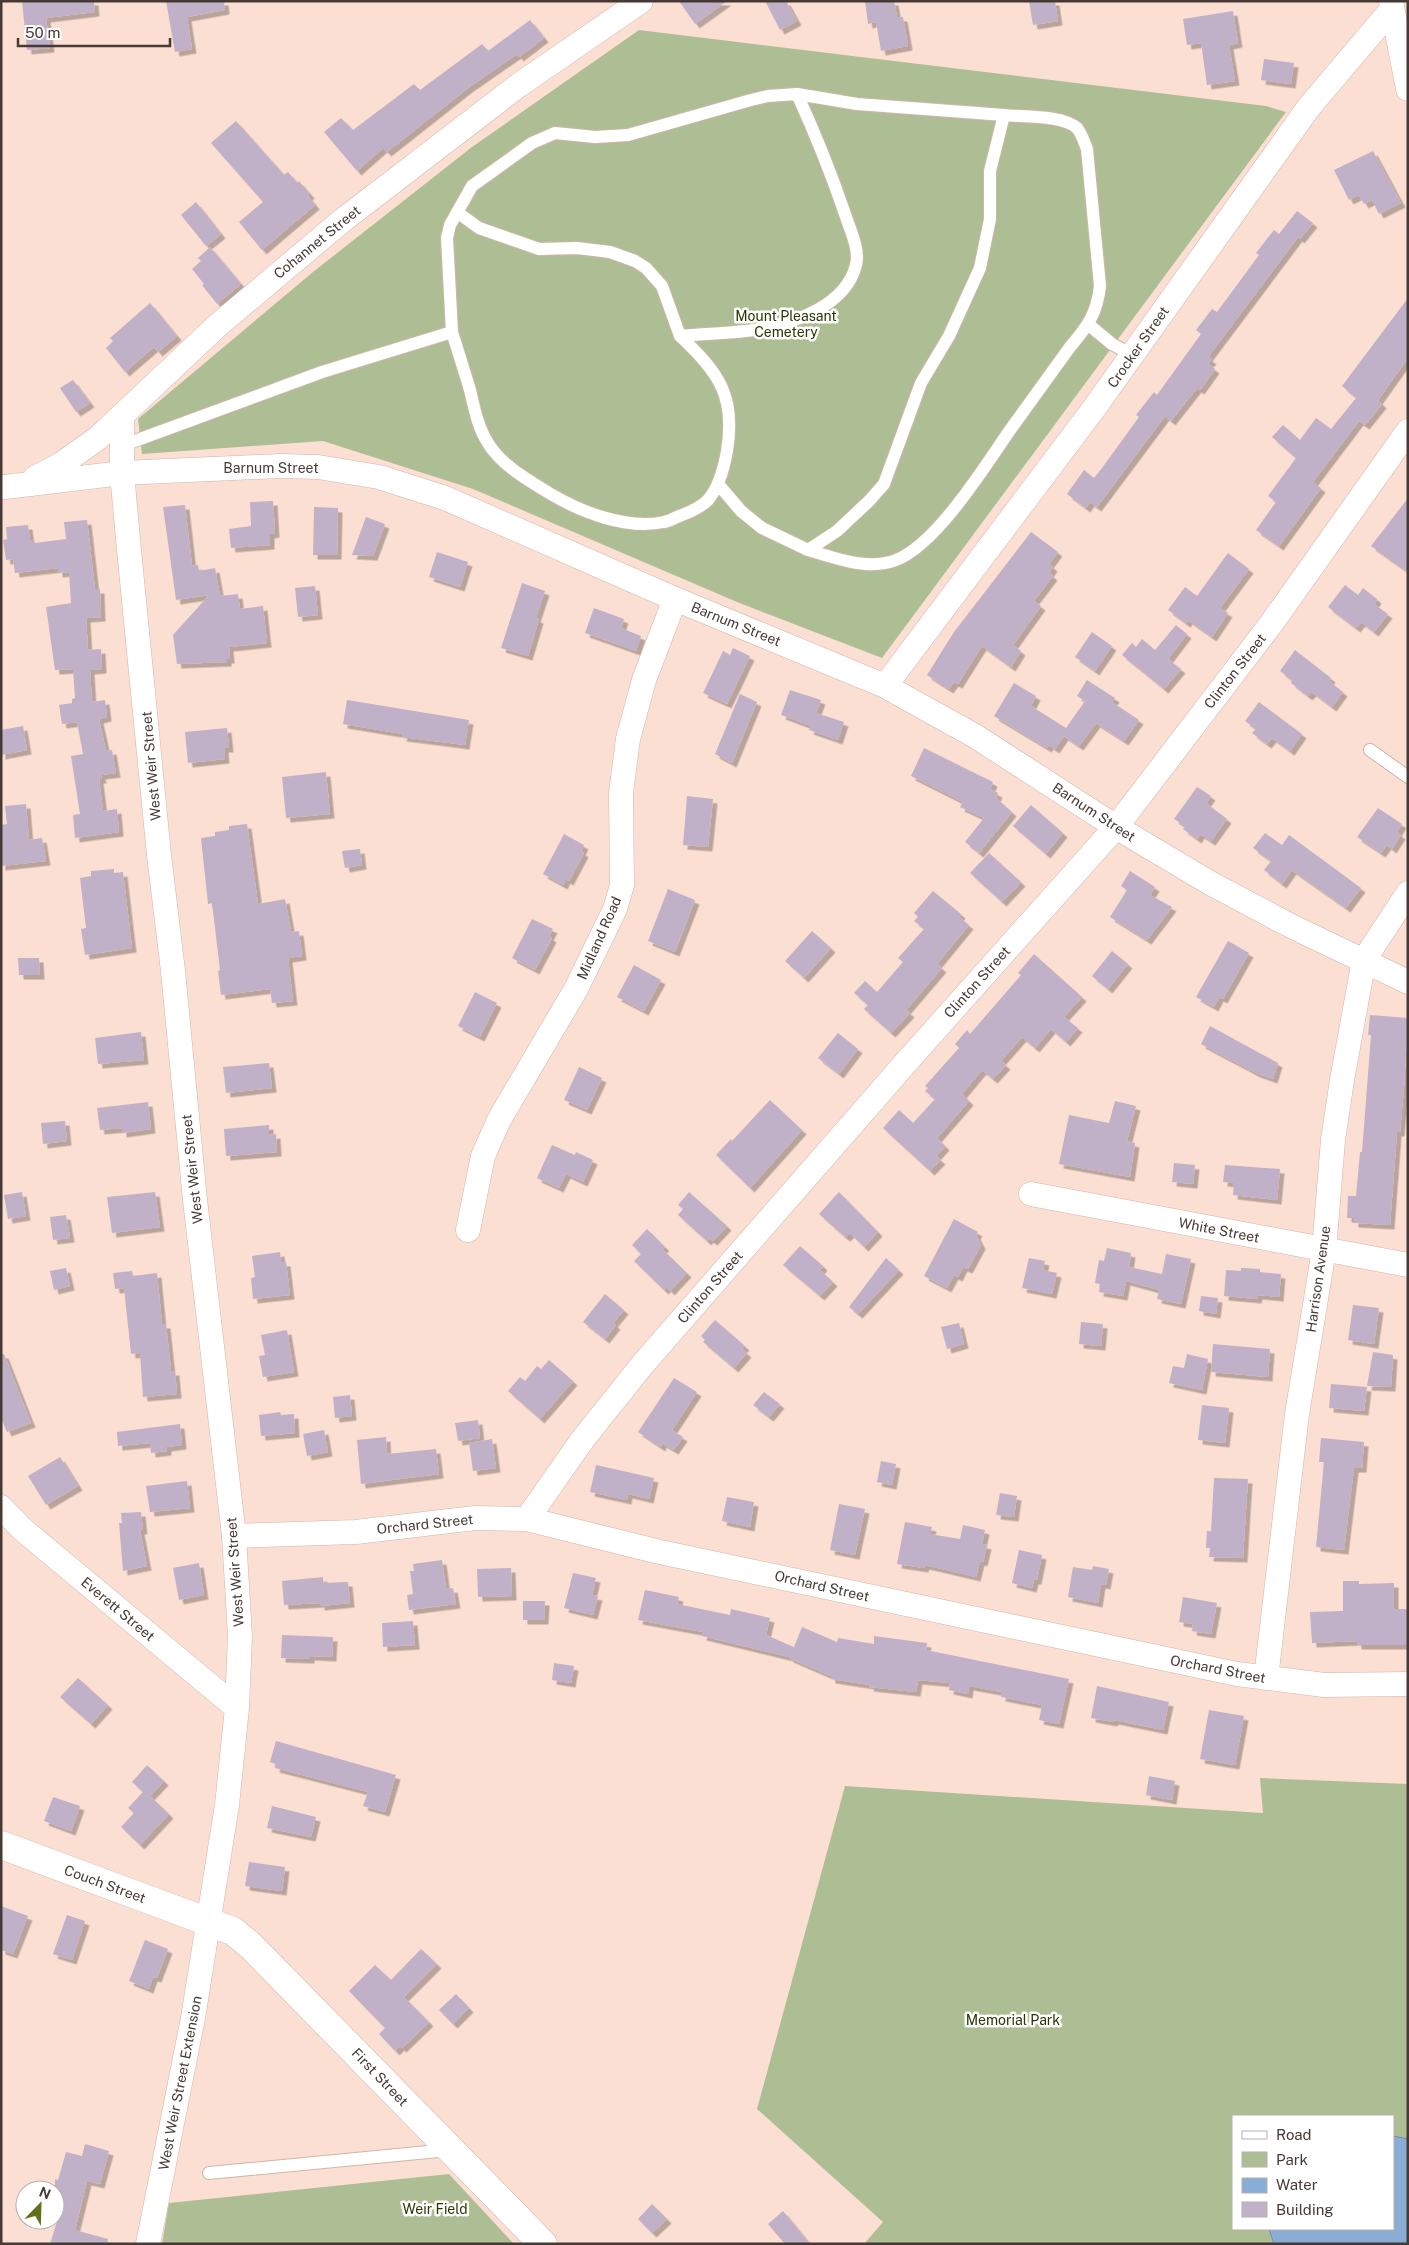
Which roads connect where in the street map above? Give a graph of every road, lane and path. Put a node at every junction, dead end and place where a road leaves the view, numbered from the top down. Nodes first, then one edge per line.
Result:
1 (642, 1) edge
2 (1392, 5) edge
3 (1408, 89) edge
4 (797, 94) junction
5 (1004, 115) junction
6 (457, 212) junction
7 (1089, 325) junction
8 (452, 332) junction
9 (680, 336) junction
10 (1132, 354) junction
11 (122, 416) junction
12 (1408, 431) edge
13 (121, 446) junction
14 (122, 473) junction
15 (718, 484) junction
16 (3, 488) edge
17 (808, 550) junction
18 (675, 599) junction
19 (885, 686) junction
20 (1370, 750) dead end
21 (1408, 777) edge
22 (1116, 827) junction
23 (1408, 893) edge
24 (1364, 960) junction
25 (1408, 982) edge
26 (1031, 1194) dead end
27 (468, 1230) dead end
28 (1324, 1250) junction
29 (1408, 1266) edge
30 (1, 1507) edge
31 (527, 1519) junction
32 (234, 1536) junction
33 (1266, 1678) junction
34 (1408, 1684) edge
35 (236, 1708) junction
36 (1, 1845) edge
37 (209, 1922) junction
38 (451, 2150) junction
39 (209, 2173) dead end
40 (148, 2244) edge
41 (543, 2244) edge

1 - 11 street, Cohannet Street
2 - 3 street
2 - 10 street, Crocker Street
4 - 5 lane
4 - 6 lane
4 - 9 lane
5 - 7 lane
5 - 17 lane
6 - 8 lane
6 - 9 lane
7 - 10 lane
7 - 17 lane
8 - 13 lane
8 - 15 lane
9 - 15 lane
10 - 19 street, Crocker Street
11 - 13 street, West Weir Street
11 - 16 street, Cohannet Street
12 - 22 street, Clinton Street
13 - 14 street, West Weir Street
14 - 16 street, Barnum Street
14 - 18 street, Barnum Street
14 - 32 street, West Weir Street
15 - 17 lane
18 - 19 street, Barnum Street
18 - 27 street, Midland Road
19 - 22 street, Barnum Street
20 - 21 lane
22 - 24 street, Barnum Street
22 - 31 street, Clinton Street
23 - 24 street, Harrison Avenue
24 - 25 street, Barnum Street
24 - 28 street, Harrison Avenue
26 - 28 street, White Street
28 - 29 street, White Street
28 - 33 street, Harrison Avenue
30 - 35 street, Everett Street
31 - 32 street, Orchard Street
31 - 33 street, Orchard Street
32 - 35 street, West Weir Street
33 - 34 street, Orchard Street
35 - 37 street, West Weir Street
36 - 37 street, Couch Street
37 - 38 street, First Street
37 - 40 street, West Weir Street Extension
38 - 39 lane
38 - 41 street, First Street

